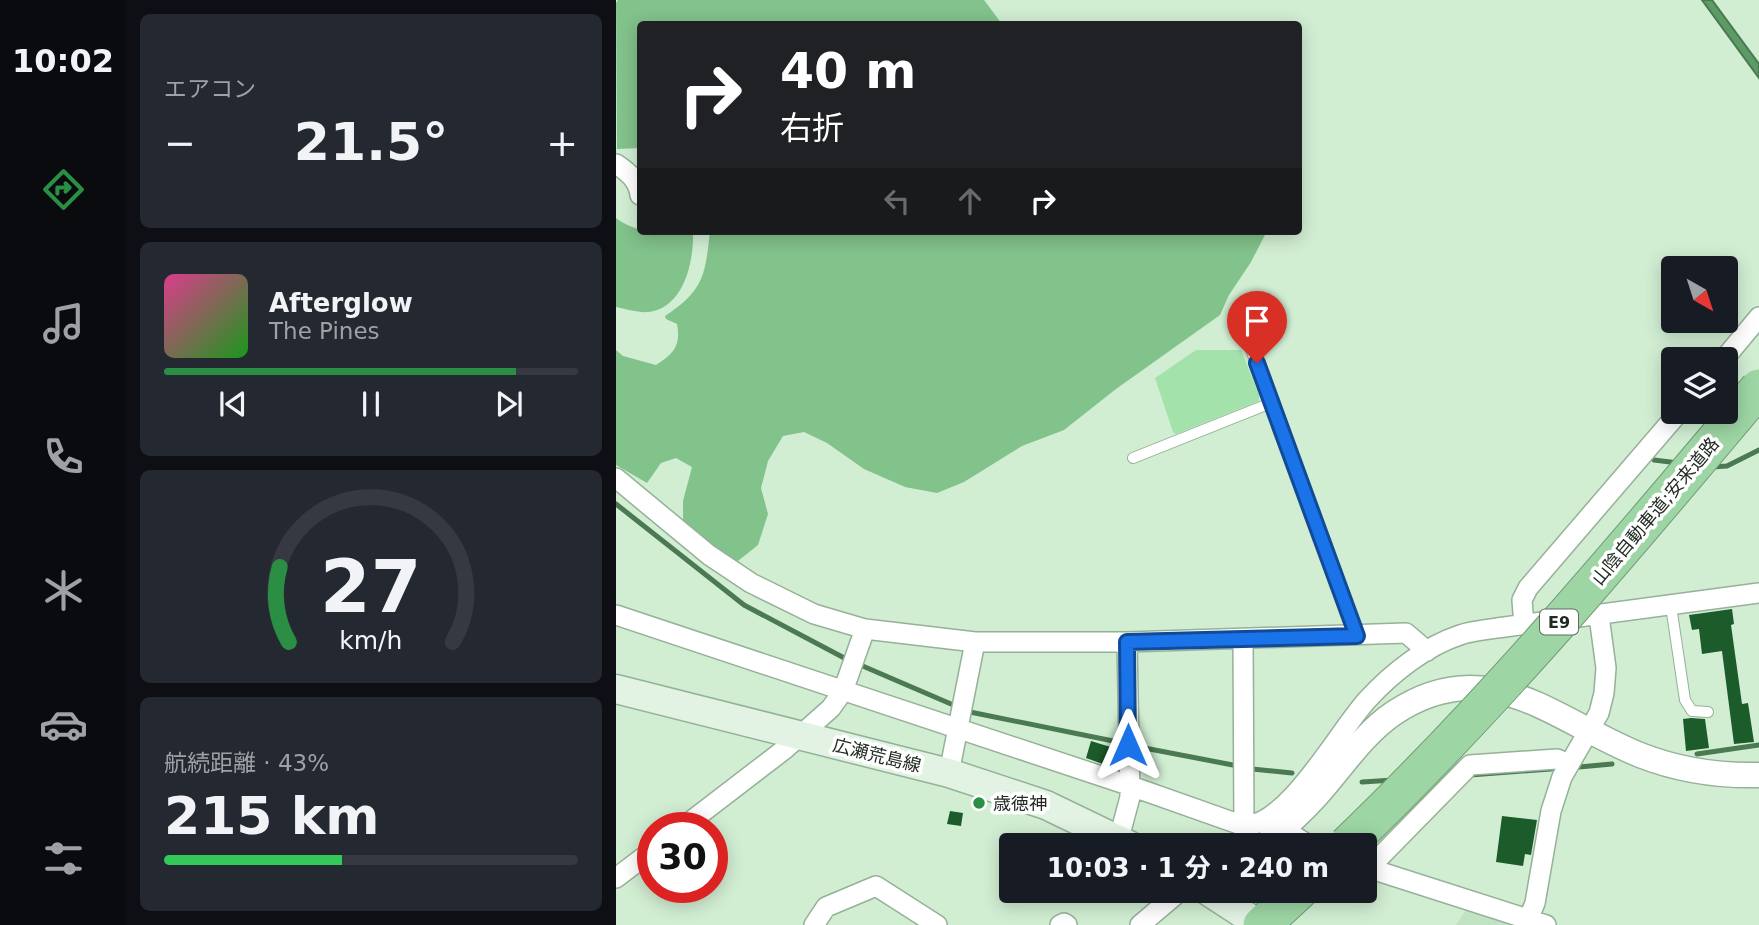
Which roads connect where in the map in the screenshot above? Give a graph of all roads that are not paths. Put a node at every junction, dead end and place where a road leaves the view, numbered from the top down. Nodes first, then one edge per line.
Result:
1 (616, 164) edge
2 (637, 183) edge
3 (1759, 317) edge
4 (1249, 344) dead end
5 (1734, 347) edge
6 (1759, 388) edge
7 (1759, 402) edge
8 (1272, 403) junction
9 (1669, 424) edge
10 (1133, 458) dead end
11 (616, 478) edge
12 (1759, 593) edge
13 (1671, 606) junction
14 (616, 615) edge
15 (1599, 616) junction
16 (1524, 625) junction
17 (865, 629) junction
18 (1357, 636) junction
19 (1243, 639) junction
20 (975, 642) junction
21 (1127, 642) junction
22 (1427, 651) junction
23 (616, 689) edge
24 (843, 691) junction
25 (1708, 712) dead end
26 (959, 729) junction
27 (1589, 730) junction
28 (801, 736) junction
29 (1569, 764) junction
30 (949, 773) junction
31 (1759, 775) edge
32 (1128, 785) junction
33 (703, 812) edge
34 (1244, 826) junction
35 (1104, 833) edge
36 (1122, 833) edge
37 (1278, 833) edge
38 (1377, 833) edge
39 (1377, 837) edge
40 (1377, 842) edge
41 (637, 862) edge
42 (1377, 863) edge
43 (616, 878) edge
44 (1166, 903) edge
45 (1228, 903) edge
46 (1286, 903) edge
47 (1300, 903) edge
48 (1534, 923) edge
49 (814, 925) edge
50 (937, 925) edge
51 (1060, 925) edge
52 (1067, 925) edge
53 (1140, 925) edge
54 (1261, 925) edge
55 (1276, 925) edge

1 - 2 street
3 - 5 street
4 - 8 lane
6 - 38 highway, 山陰自動車道;安来道路 / E9, bridge
7 - 39 highway, 山陰自動車道;安来道路 / E9
8 - 10 lane
8 - 18 lane
9 - 16 street
11 - 17 street
12 - 13 street
13 - 15 street
13 - 25 lane
14 - 24 street
15 - 16 street
15 - 27 street
16 - 22 street
17 - 20 street
17 - 24 street
18 - 19 street
18 - 22 street
19 - 21 street
19 - 34 street
20 - 21 street
20 - 26 street
21 - 32 street
22 - 34 street
23 - 28 main road, 広瀬荒島線
24 - 26 street
24 - 28 street
26 - 30 street
26 - 32 street
27 - 29 street
27 - 31 street
27 - 37 street
28 - 30 main road, 広瀬荒島線
28 - 33 street
29 - 40 street
29 - 48 street
30 - 35 main road, 広瀬荒島線
32 - 34 street
32 - 36 street
41 - 43 street
42 - 48 street
44 - 53 street
45 - 54 main road
46 - 54 highway
47 - 55 highway
49 - 50 street
51 - 52 street

